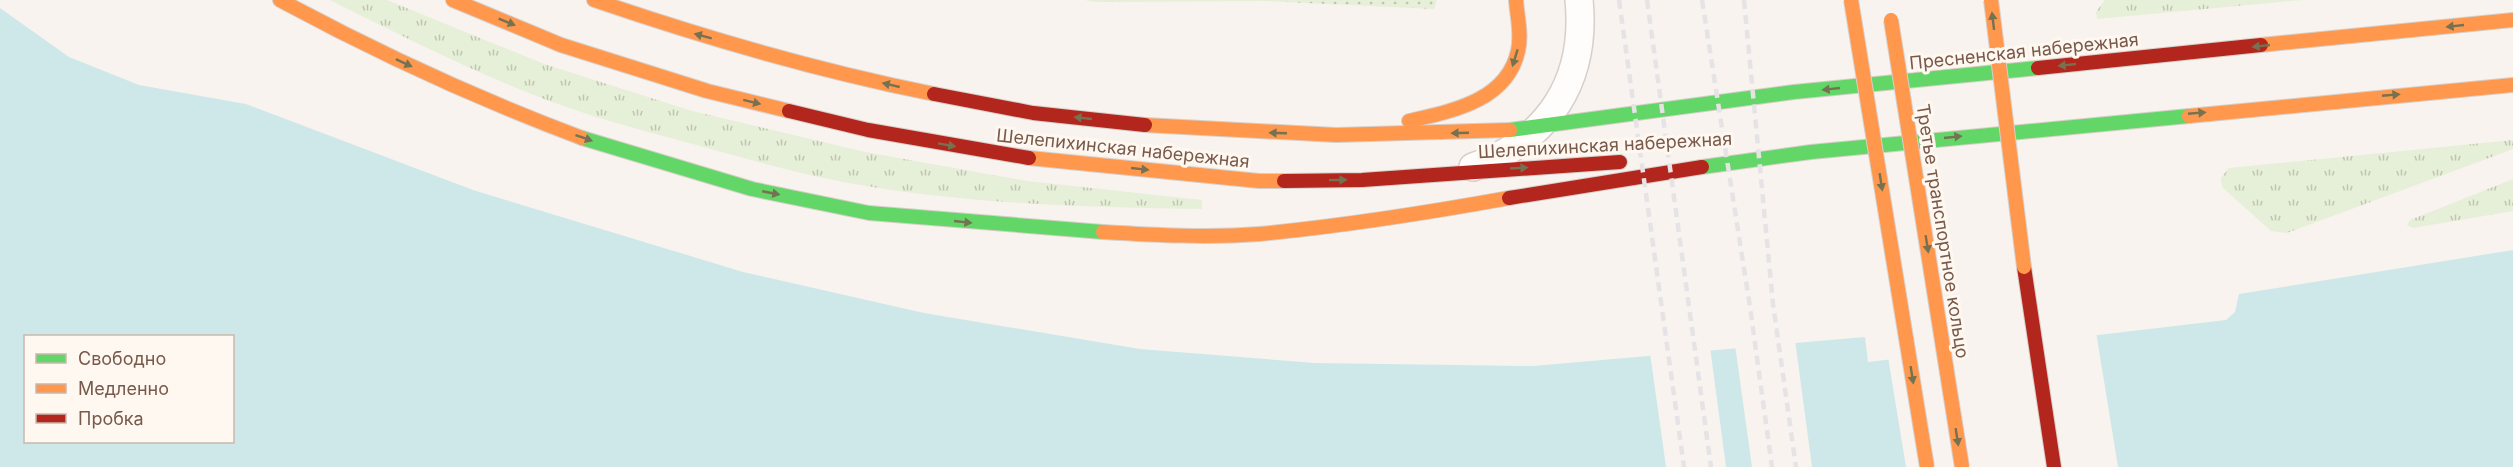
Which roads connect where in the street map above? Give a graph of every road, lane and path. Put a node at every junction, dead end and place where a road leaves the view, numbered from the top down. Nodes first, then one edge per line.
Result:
1 (280, 0) edge
2 (453, 0) edge
3 (594, 0) edge
4 (1516, 0) edge
5 (1579, 0) edge
6 (1851, 0) edge
7 (1991, 0) edge
8 (1889, 10) dead end
9 (2513, 20) edge
10 (2008, 23) dead end
11 (2510, 84) edge
12 (1539, 128) junction
13 (1336, 135) junction
14 (1811, 152) junction
15 (1461, 171) junction
16 (2024, 267) junction
17 (1927, 467) edge
18 (1962, 467) edge
19 (2054, 467) edge

1 -> 14 main road
2 -> 15 main road, Шелепихинская набережная
13 -> 3 main road, Шелепихинская набережная
4 -> 13 main road
5 - 12 street
6 -> 17 main road, bridge
16 -> 7 main road, bridge
8 -> 18 main road, Третье транспортное кольцо, bridge
9 -> 12 main road, Пресненская набережная
10 - 16 main road, bridge
14 -> 11 main road
12 -> 13 main road, Шелепихинская набережная
12 - 15 street
15 -> 14 main road, Шелепихинская набережная
16 - 19 main road

